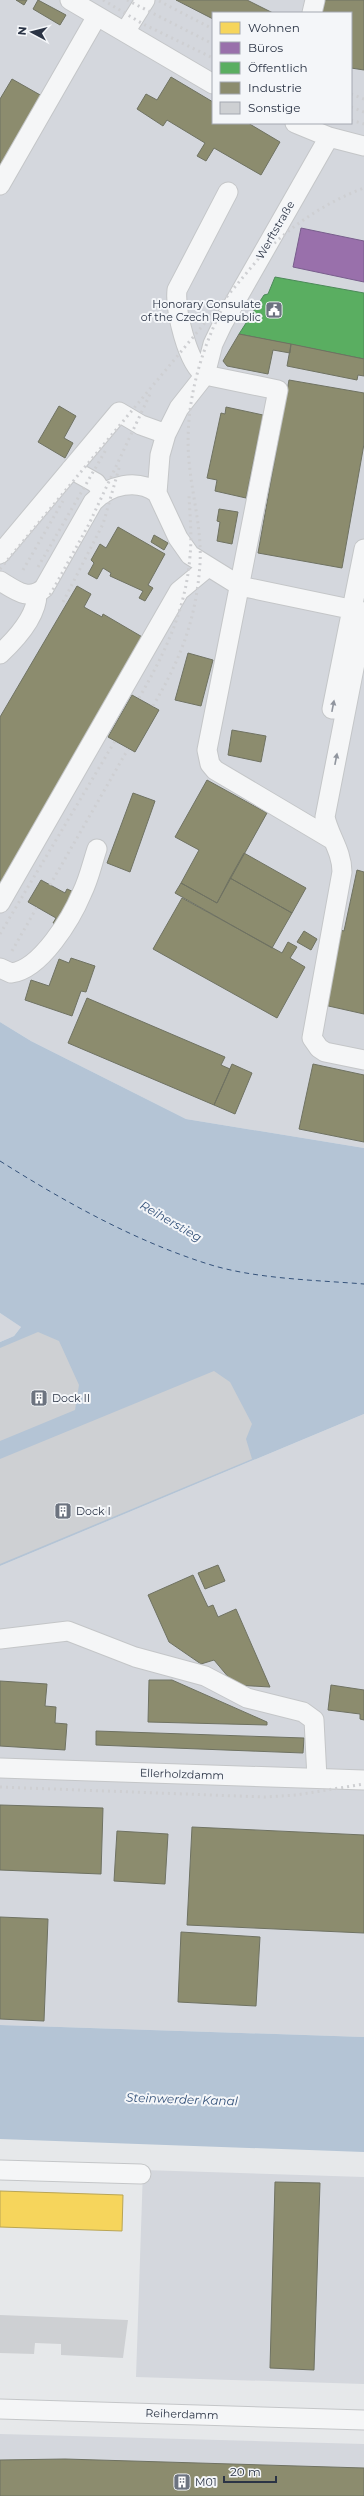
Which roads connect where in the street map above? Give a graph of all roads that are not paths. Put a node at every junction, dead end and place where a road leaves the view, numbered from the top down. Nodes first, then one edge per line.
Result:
1 (70, 0) edge
2 (145, 0) edge
3 (315, 0) edge
4 (312, 12) edge
5 (97, 16) junction
6 (126, 32) junction
7 (212, 83) edge
8 (297, 124) edge
9 (329, 137) junction
10 (364, 146) edge
11 (0, 185) edge
12 (228, 192) dead end
13 (205, 375) junction
14 (166, 434) junction
15 (71, 469) junction
16 (157, 493) junction
17 (103, 494) junction
18 (183, 548) junction
19 (364, 549) edge
20 (0, 554) edge
21 (208, 567) junction
22 (0, 581) edge
23 (240, 586) junction
24 (179, 591) junction
25 (38, 594) junction
26 (360, 612) edge
27 (0, 654) edge
28 (320, 772) junction
29 (301, 821) junction
30 (328, 827) junction
31 (97, 849) dead end
32 (0, 903) edge
33 (0, 968) edge
34 (364, 1060) edge
35 (0, 1639) edge
36 (0, 1768) edge
37 (317, 1778) junction
38 (364, 1780) edge
39 (0, 2170) edge
40 (141, 2174) dead end
41 (0, 2409) edge
42 (364, 2420) edge

1 - 5 street
2 - 6 street
3 - 4 street
5 - 6 street
5 - 11 street
6 - 7 street
8 - 9 street
9 - 10 street
9 - 13 street, Werftstraße
12 - 13 street
13 - 14 street
13 - 23 street
14 - 15 street
14 - 16 street
15 - 17 street
15 - 20 street
16 - 17 street
16 - 18 street
17 - 25 street
18 - 21 street
18 - 24 street
19 - 26 street
21 - 23 street
21 - 24 street
22 - 25 street
23 - 26 street
23 - 29 street
24 - 32 street
25 - 27 street
28 -> 26 street
30 -> 26 street
28 - 29 street
28 - 30 street
29 - 30 street
30 - 34 street
31 - 33 street
35 - 37 street
36 - 37 street, Ellerholzdamm
37 - 38 street, Ellerholzdamm
39 - 40 street
41 - 42 street, Reiherdamm

